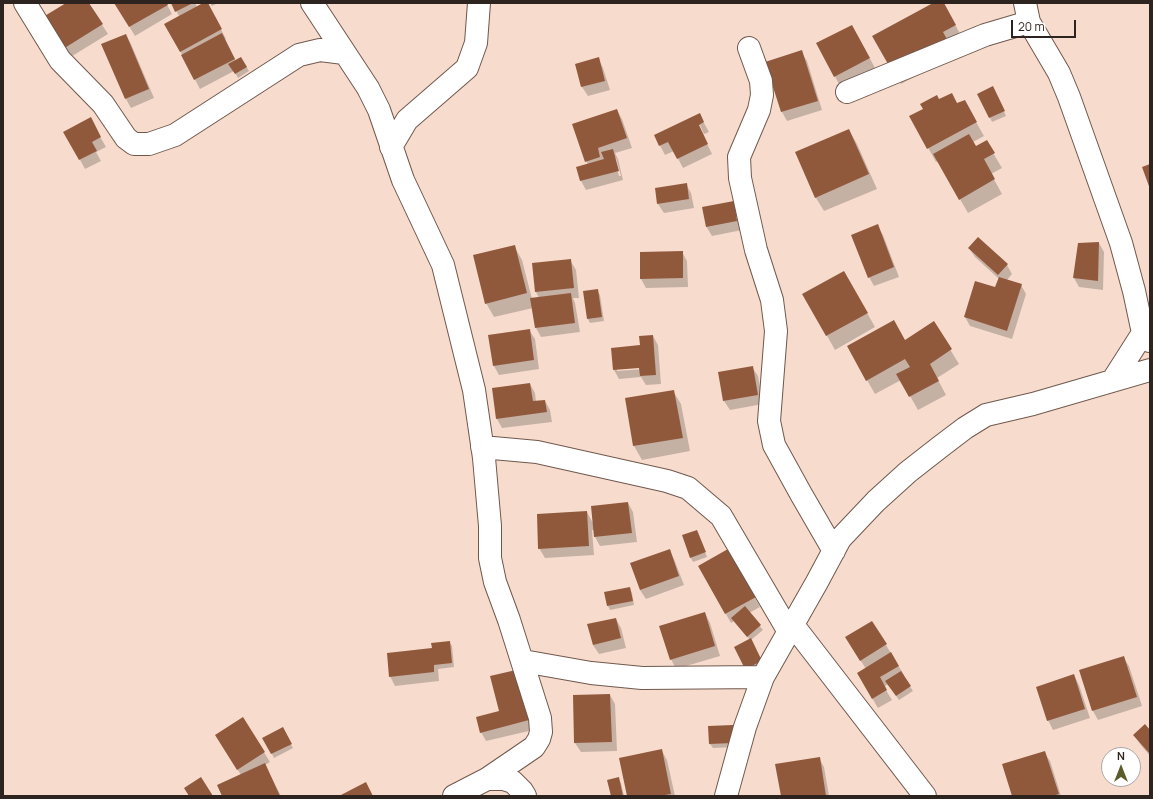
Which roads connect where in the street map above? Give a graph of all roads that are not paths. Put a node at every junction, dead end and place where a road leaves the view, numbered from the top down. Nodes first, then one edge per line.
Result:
1 (25, 3) edge
2 (312, 3) edge
3 (478, 3) edge
4 (1027, 13) edge
5 (749, 48) dead end
6 (344, 53) junction
7 (847, 92) dead end
8 (391, 147) junction
9 (1147, 337) edge
10 (1150, 370) edge
11 (1113, 380) junction
12 (482, 447) junction
13 (834, 551) junction
14 (791, 629) junction
15 (522, 661) junction
16 (763, 677) junction
17 (487, 779) junction
18 (454, 796) edge
19 (525, 796) edge
20 (726, 796) edge
21 (924, 796) edge

1 - 6 street
2 - 6 street
3 - 8 street
4 - 7 street
4 - 9 street
5 - 13 street
6 - 8 street
8 - 12 street
9 - 11 street
10 - 11 street
11 - 13 street
12 - 14 street
12 - 15 street
13 - 14 street
14 - 16 street
14 - 21 street
15 - 16 street
15 - 17 street
16 - 20 street
17 - 18 street
17 - 19 street

